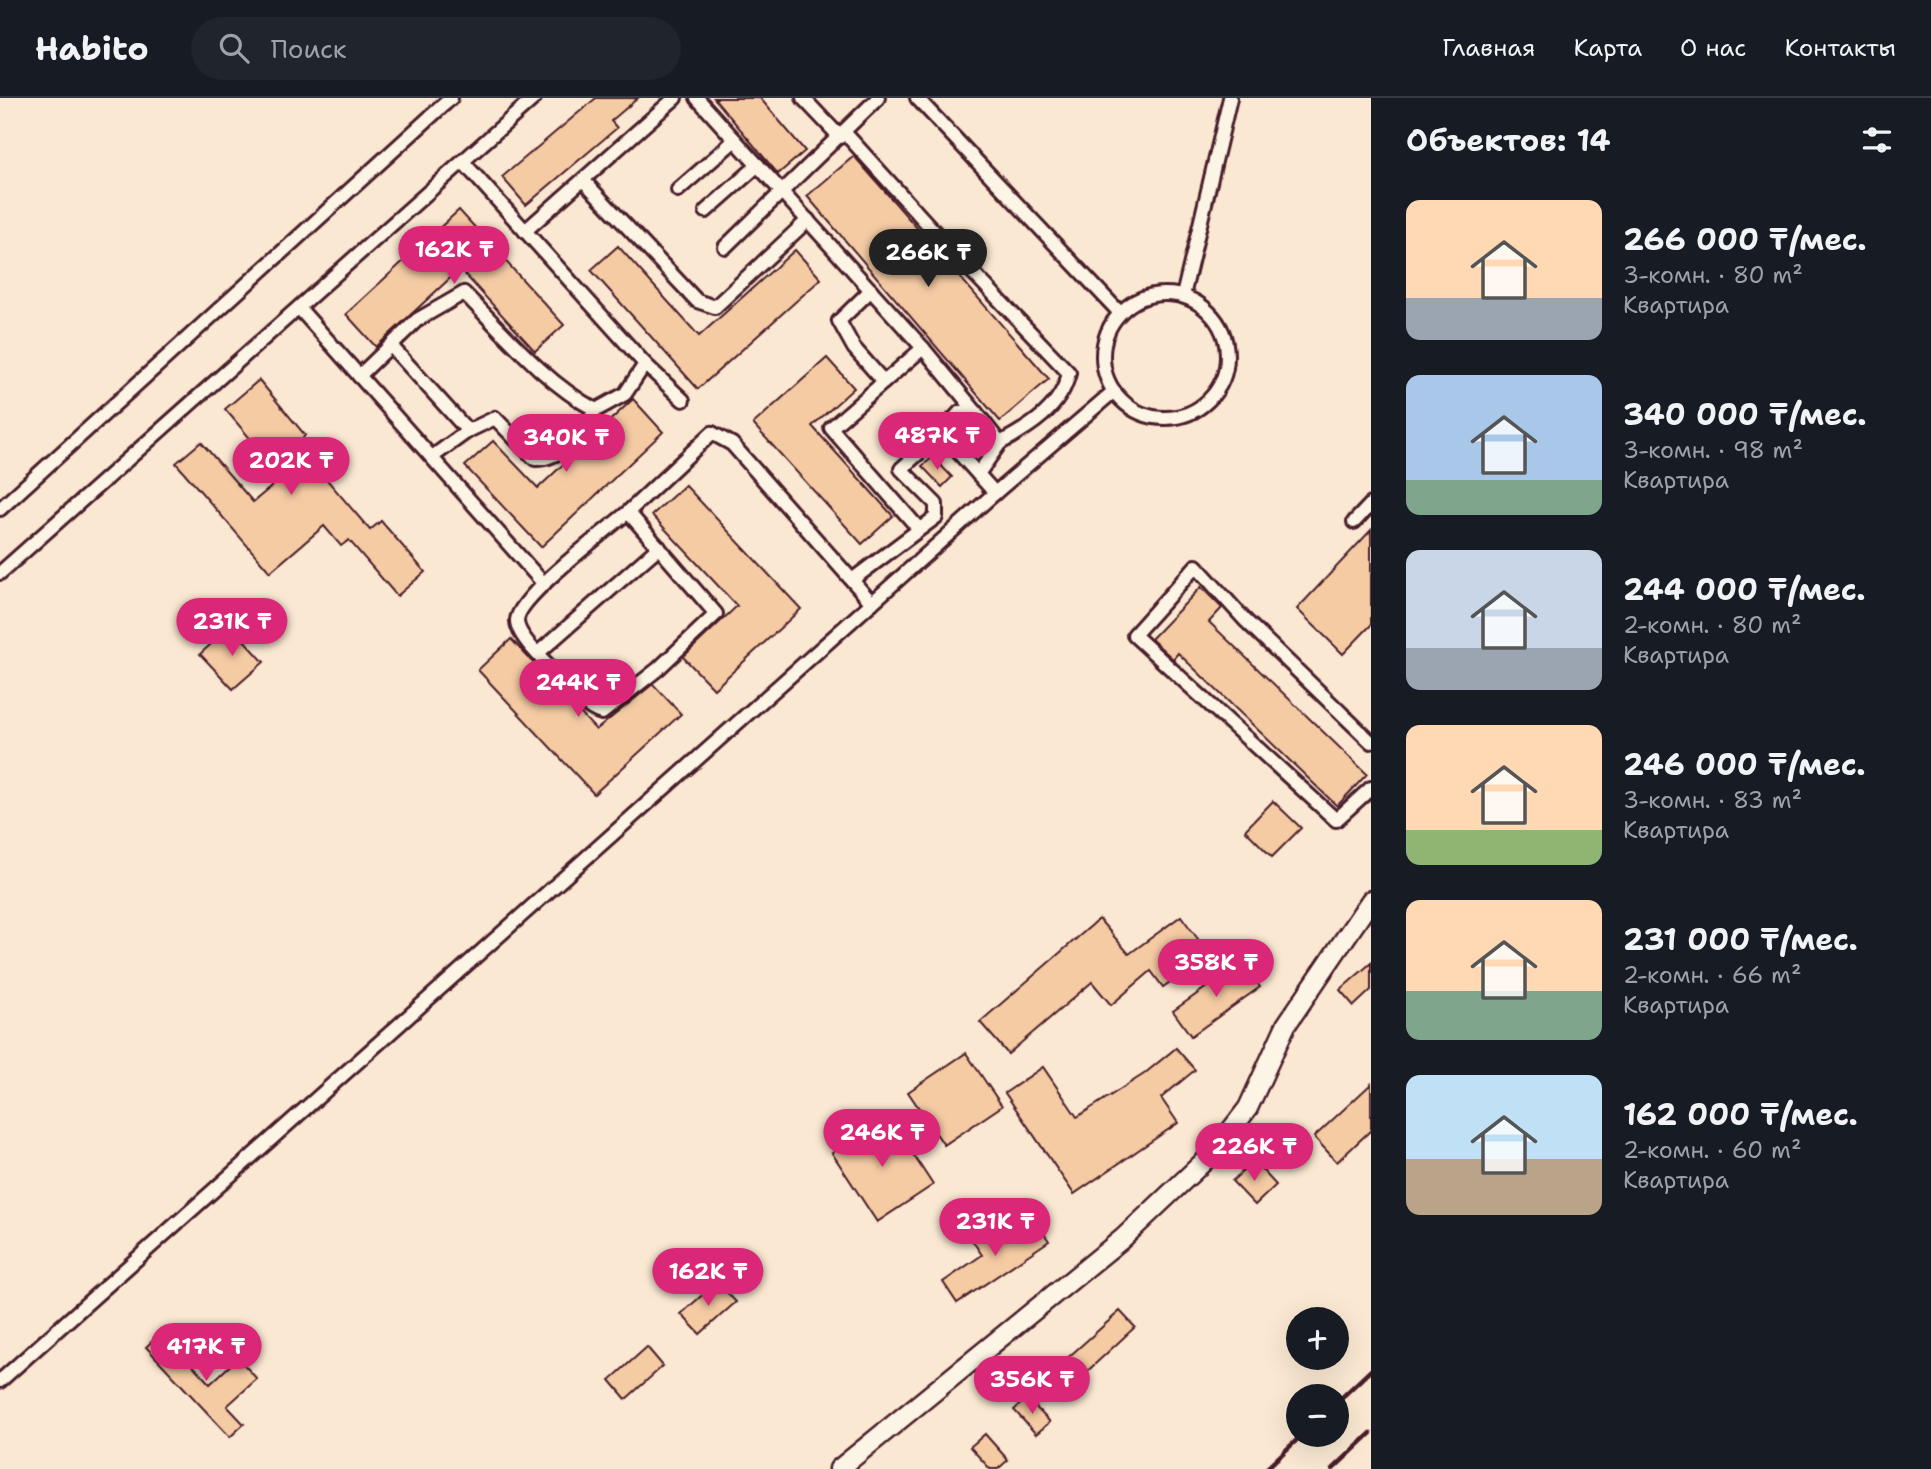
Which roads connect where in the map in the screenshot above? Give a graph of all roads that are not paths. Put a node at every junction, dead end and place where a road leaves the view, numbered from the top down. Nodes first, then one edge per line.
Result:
1 (451, 98) edge
2 (534, 98) edge
3 (675, 98) edge
4 (696, 98) edge
5 (803, 98) edge
6 (878, 98) edge
7 (917, 98) edge
8 (1230, 98) edge
9 (843, 135) junction
10 (734, 140) junction
11 (464, 163) junction
12 (758, 166) junction
13 (583, 180) junction
14 (678, 190) dead end
15 (782, 192) junction
16 (706, 211) dead end
17 (808, 220) junction
18 (525, 231) junction
19 (725, 247) dead end
20 (871, 290) junction
21 (1183, 296) junction
22 (299, 308) junction
23 (1120, 313) junction
24 (392, 347) junction
25 (923, 348) junction
26 (645, 364) junction
27 (359, 376) junction
28 (884, 382) junction
29 (1114, 391) junction
30 (683, 401) dead end
31 (596, 410) junction
32 (975, 411) junction
33 (468, 431) junction
34 (941, 433) junction
35 (1000, 443) junction
36 (432, 457) junction
37 (901, 469) junction
38 (978, 474) junction
39 (882, 486) junction
40 (995, 493) junction
41 (1371, 504) edge
42 (0, 509) edge
43 (628, 512) junction
44 (1354, 522) dead end
45 (919, 529) junction
46 (659, 547) junction
47 (0, 573) edge
48 (852, 580) junction
49 (544, 583) junction
50 (872, 603) junction
51 (538, 653) junction
52 (1371, 742) edge
53 (1371, 788) edge
54 (1371, 900) edge
55 (0, 1381) edge
56 (839, 1469) edge

1 - 42 street
2 - 11 street
3 - 13 street
4 - 10 street
5 - 9 street
6 - 9 street
7 - 23 street
8 - 21 street
9 - 15 street
9 - 35 street
10 - 12 street
10 - 14 street
11 - 18 street
11 - 22 street
12 - 15 street
12 - 16 street
13 - 17 street
13 - 18 street
15 - 17 street
15 - 19 street
17 - 20 street
18 - 26 street
20 - 25 street
20 - 28 street
21 - 23 street
21 - 29 street
22 - 27 street
22 - 47 street
23 - 29 street
24 - 27 street
24 - 31 street
24 - 33 street
25 - 28 street
25 - 32 street
26 - 30 street
26 - 31 street
27 - 36 street
28 - 39 street
29 - 40 street
31 - 33 street
32 - 34 street
32 - 35 street
33 - 36 street
34 - 37 street
34 - 38 street
35 - 38 street
36 - 49 street
37 - 39 street
37 - 45 street
38 - 40 street
39 - 45 street
40 - 50 street
41 - 44 street
43 - 46 street
43 - 48 street
43 - 49 street
45 - 48 street
46 - 51 street
46 - 51 street
48 - 50 street
49 - 51 street
50 - 55 street
52 - 53 street
54 - 56 street

